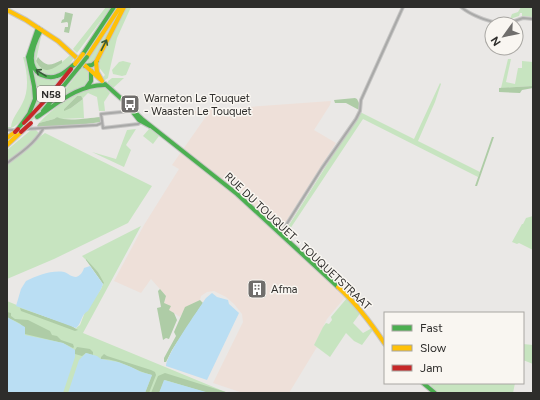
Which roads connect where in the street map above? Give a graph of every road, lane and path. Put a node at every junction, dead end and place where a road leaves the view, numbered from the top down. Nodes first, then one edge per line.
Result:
1 (114, 7) edge
2 (120, 7) edge
3 (124, 7) edge
4 (403, 7) edge
5 (462, 7) edge
6 (7, 10) edge
7 (484, 19) edge
8 (40, 29) junction
9 (97, 61) junction
10 (77, 65) junction
11 (85, 66) junction
12 (91, 71) junction
13 (102, 81) junction
14 (106, 85) junction
15 (86, 88) junction
16 (128, 105) junction
17 (131, 111) junction
18 (37, 117) junction
19 (141, 120) junction
20 (24, 122) junction
21 (102, 123) junction
22 (43, 129) junction
23 (7, 130) edge
24 (18, 131) junction
25 (7, 138) edge
26 (7, 145) edge
27 (7, 163) edge
28 (280, 234) junction
29 (384, 342) edge
30 (424, 384) edge
31 (435, 393) edge

1 - 10 main road, N58, bridge
2 - 10 main road, N58, bridge
9 -> 3 main road
4 - 28 street
5 - 7 street
6 - 8 main road, RUE DU TOUQUET - TOUQUETSTRAAT
10 -> 8 main road
8 - 11 main road, RUE DU TOUQUET - TOUQUETSTRAAT
8 - 20 main road
9 - 11 main road
9 - 13 main road
10 - 18 main road, N58
10 - 20 main road, N58
11 - 12 main road, RUE DU TOUQUET - TOUQUETSTRAAT
12 - 13 main road, RUE DU TOUQUET - TOUQUETSTRAAT
12 - 15 main road
13 - 14 main road, RUE DU TOUQUET - TOUQUETSTRAAT
14 - 15 main road
14 - 16 main road, RUE DU TOUQUET - TOUQUETSTRAAT
15 - 18 main road
16 - 17 main road, RUE DU TOUQUET - TOUQUETSTRAAT
16 - 19 main road, RUE DU TOUQUET - TOUQUETSTRAAT
17 - 19 main road, RUE DU TOUQUET - TOUQUETSTRAAT
17 - 21 street
18 - 24 main road, N58, bridge
19 - 21 street
19 - 28 main road, RUE DU TOUQUET - TOUQUETSTRAAT
20 - 24 main road, N58
21 - 22 street
22 - 23 street
22 - 27 street
24 - 25 main road, N58
24 - 26 main road, N58
28 - 29 main road, RUE DU TOUQUET - TOUQUETSTRAAT
30 - 31 main road

